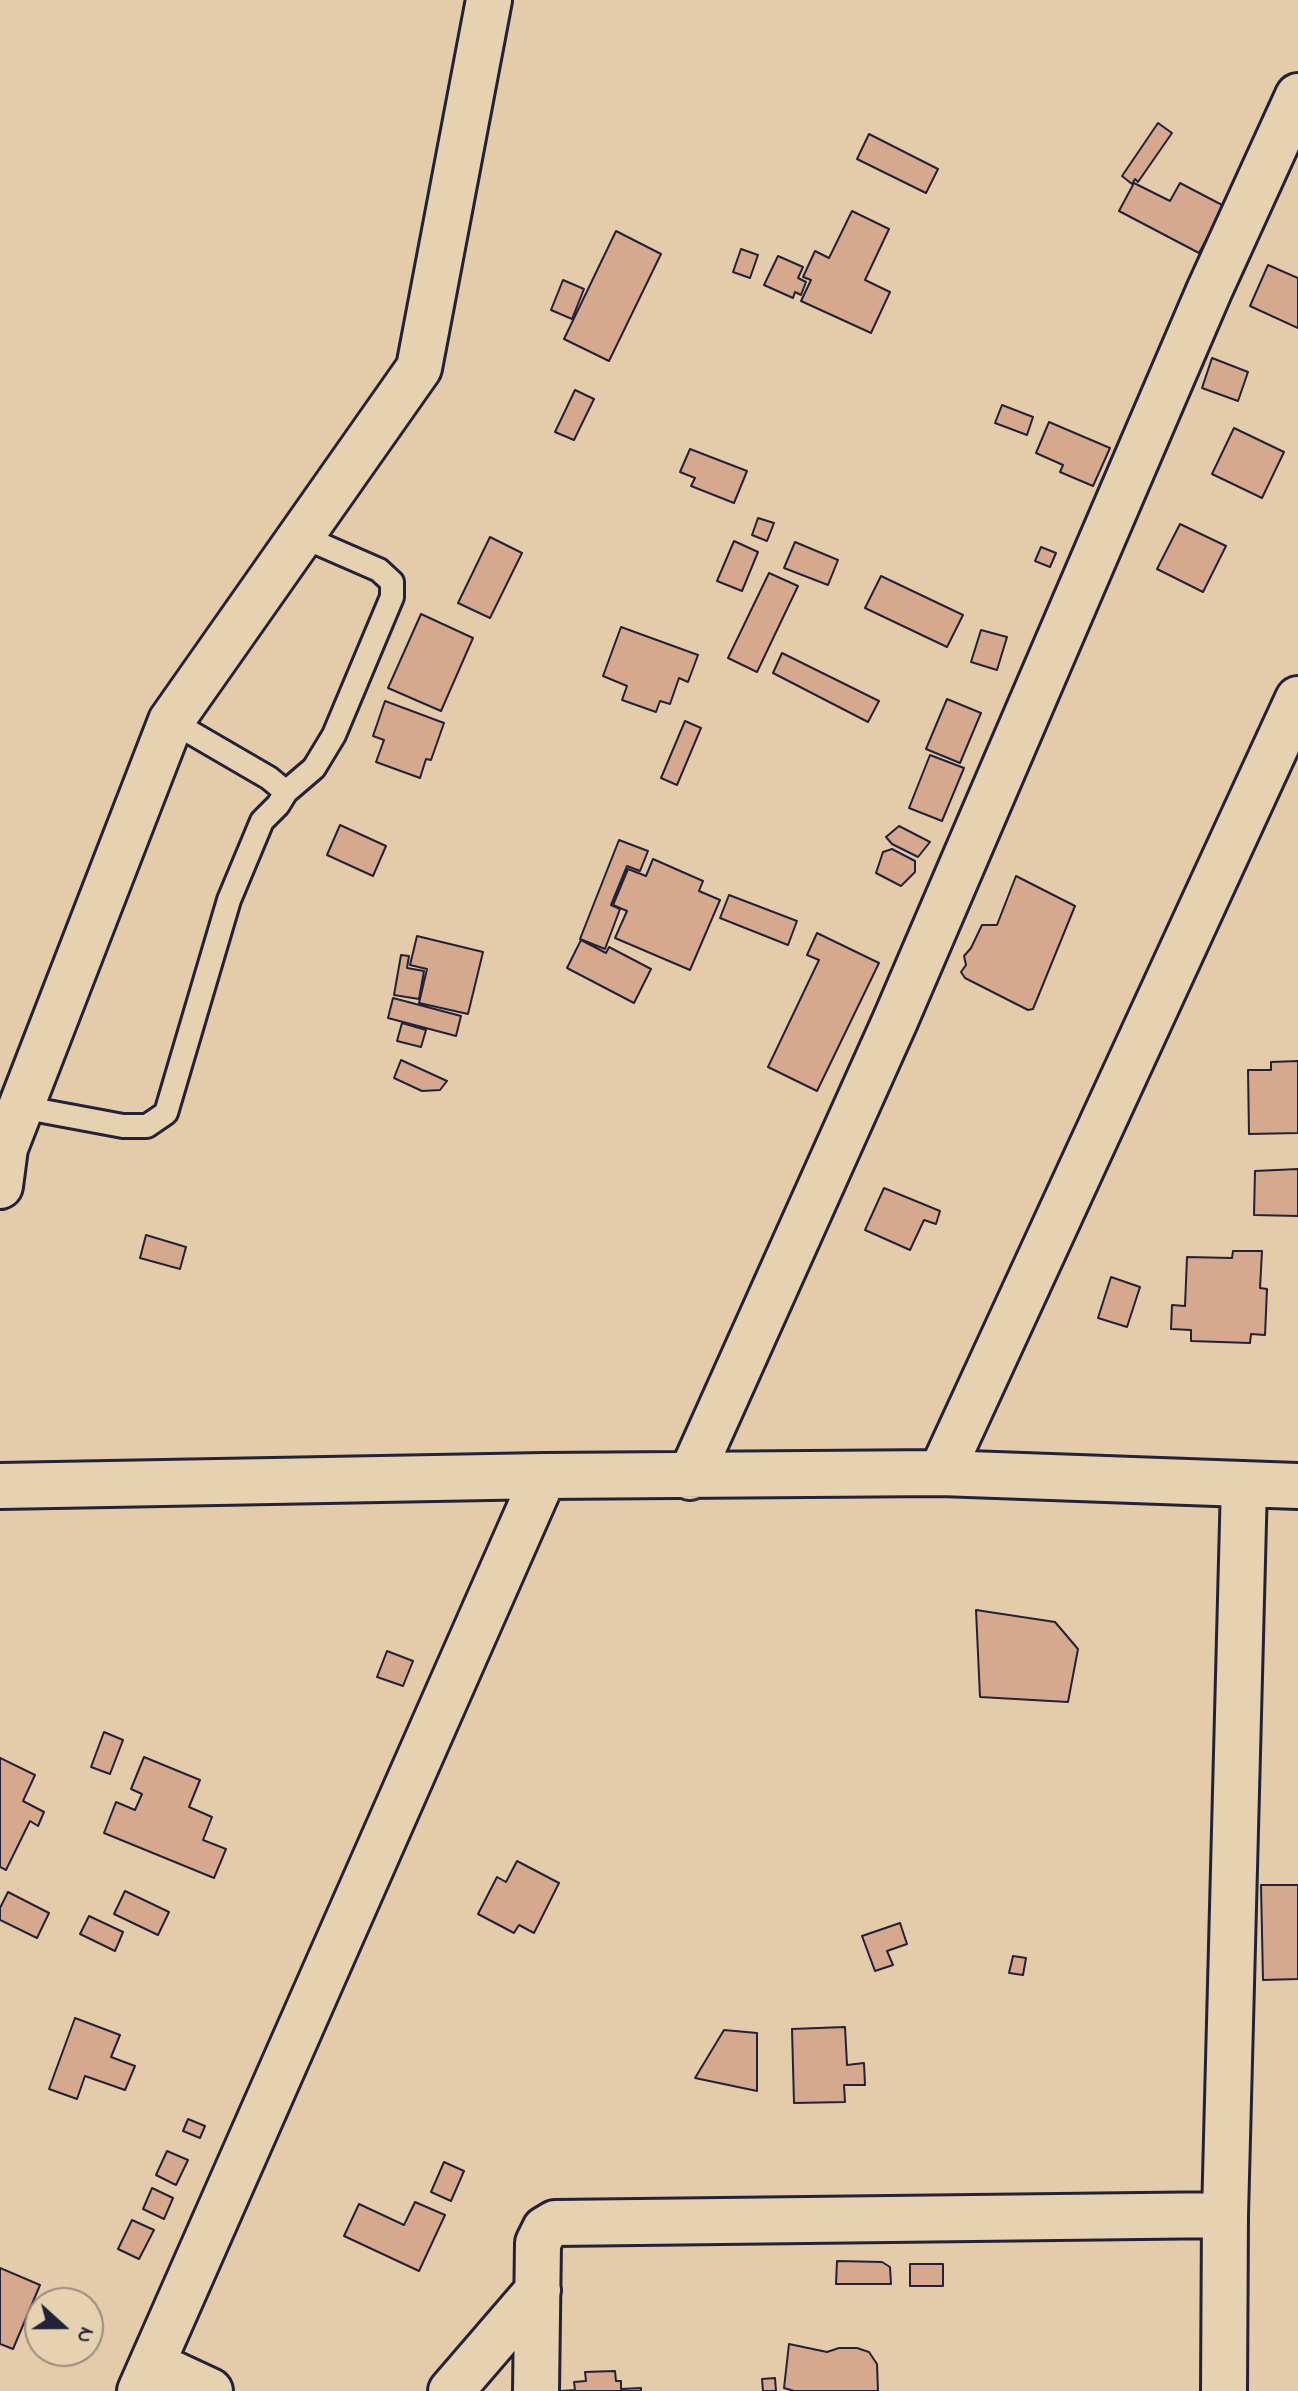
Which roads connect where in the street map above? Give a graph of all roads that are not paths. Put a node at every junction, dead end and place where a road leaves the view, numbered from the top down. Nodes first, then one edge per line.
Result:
1 (489, 0) edge
2 (1298, 96) edge
3 (301, 536) junction
4 (1298, 699) edge
5 (171, 721) junction
6 (286, 792) junction
7 (21, 1107) junction
8 (0, 1186) edge
9 (941, 1473) junction
10 (544, 1476) junction
11 (690, 1477) junction
12 (1244, 1484) junction
13 (0, 1486) edge
14 (1298, 1486) edge
15 (1225, 2215) junction
16 (538, 2290) junction
17 (146, 2378) edge
18 (210, 2391) edge
19 (451, 2391) edge
20 (536, 2391) edge
21 (1224, 2391) edge

1 - 3 street
2 - 11 street
3 - 5 street
3 - 6 lane
4 - 9 street
5 - 6 lane
5 - 7 street
6 - 7 lane
7 - 8 street
9 - 11 street
9 - 12 street
10 - 11 street
10 - 13 street
10 - 17 street
12 - 14 street
12 - 15 street
15 - 16 street
15 - 21 street
16 - 19 street
16 - 20 street
17 - 18 street

